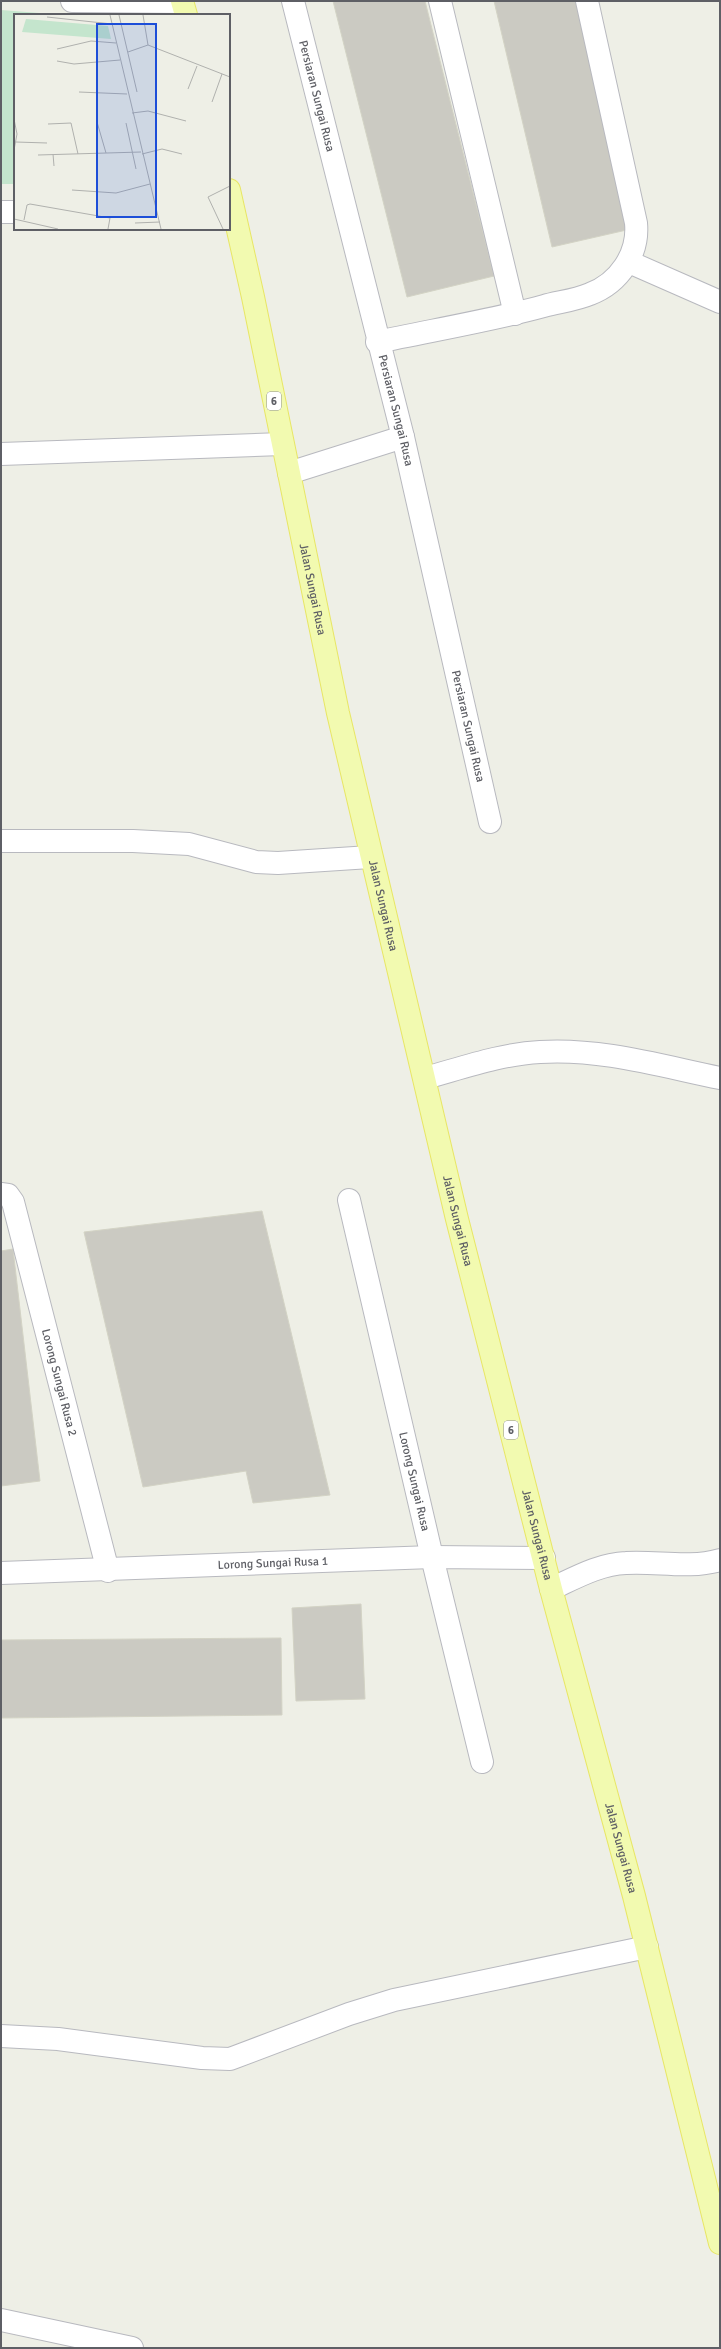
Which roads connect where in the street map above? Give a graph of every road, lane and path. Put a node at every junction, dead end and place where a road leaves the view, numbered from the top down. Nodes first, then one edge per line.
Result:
1 (72, 1) edge
2 (293, 1) edge
3 (440, 1) edge
4 (587, 1) edge
5 (183, 6) edge
6 (230, 200) edge
7 (1, 212) edge
8 (14, 212) edge
9 (233, 228) edge
10 (629, 262) junction
11 (720, 302) edge
12 (516, 314) junction
13 (377, 342) junction
14 (403, 437) junction
15 (282, 444) junction
16 (1, 454) edge
17 (289, 474) junction
18 (490, 822) dead end
19 (1, 840) edge
20 (370, 857) junction
21 (425, 1078) junction
22 (720, 1078) edge
23 (4, 1195) edge
24 (350, 1200) dead end
25 (432, 1557) junction
26 (544, 1558) junction
27 (720, 1560) edge
28 (108, 1571) junction
29 (1, 1573) edge
30 (551, 1589) junction
31 (482, 1762) dead end
32 (646, 1947) junction
33 (1, 2036) edge
34 (720, 2243) edge
35 (1, 2320) edge
36 (132, 2348) edge

1 - 5 street
2 - 13 street, Persiaran Sungai Rusa
3 - 12 street
4 - 10 street
6 - 9 main road, Jalan Sungai Rusa / 6
7 - 8 street
9 - 15 main road, Jalan Sungai Rusa / 6
10 - 11 street
10 - 12 street
12 - 13 street
13 - 14 street, Persiaran Sungai Rusa
14 - 17 street
14 - 18 street, Persiaran Sungai Rusa
15 - 16 street
15 - 17 main road, Jalan Sungai Rusa / 6
17 - 20 main road, Jalan Sungai Rusa / 6
19 - 20 street
20 - 21 main road, Jalan Sungai Rusa / 6
21 - 22 street
21 - 26 main road, Jalan Sungai Rusa / 6
23 - 28 street, Lorong Sungai Rusa 2
24 - 25 street, Lorong Sungai Rusa
25 - 26 street, Lorong Sungai Rusa 1
25 - 28 street, Lorong Sungai Rusa 1
25 - 31 street, Lorong Sungai Rusa
26 - 30 main road, Jalan Sungai Rusa / 6
27 - 30 street
28 - 29 street, Lorong Sungai Rusa 1
30 - 32 main road, Jalan Sungai Rusa / 6
32 - 33 street
32 - 34 main road, Jalan Sungai Rusa / 6
35 - 36 street

